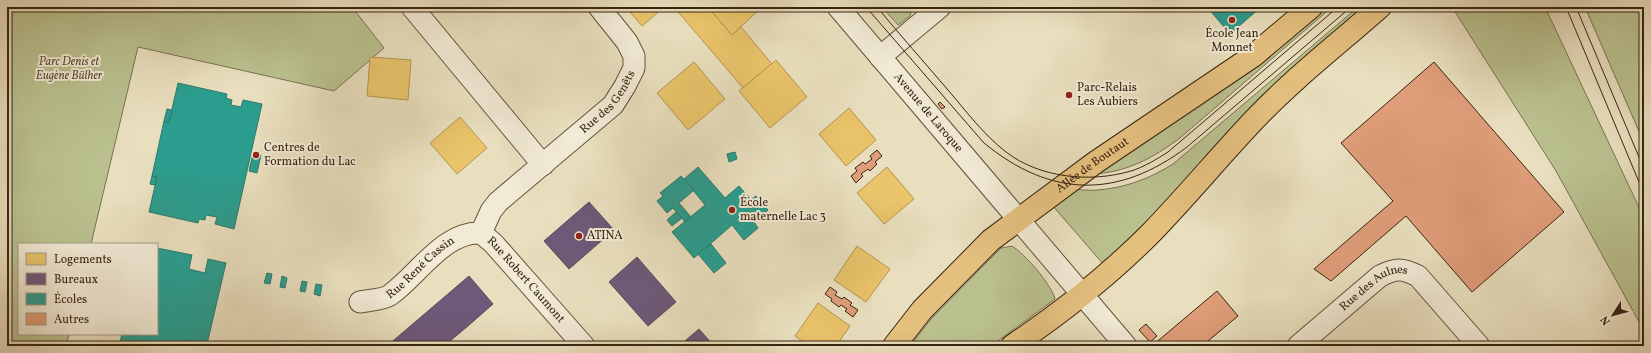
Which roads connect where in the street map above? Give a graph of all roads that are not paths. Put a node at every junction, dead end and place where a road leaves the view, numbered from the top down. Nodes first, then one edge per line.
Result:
1 (412, 7) edge
2 (599, 7) edge
3 (838, 7) edge
4 (940, 7) edge
5 (1311, 7) edge
6 (1380, 7) edge
7 (880, 57) junction
8 (542, 165) junction
9 (1017, 219) junction
10 (481, 233) junction
11 (1081, 294) junction
12 (360, 302) dead end
13 (584, 346) edge
14 (894, 346) edge
15 (1012, 346) edge
16 (1126, 346) edge
17 (1298, 346) edge
18 (1479, 346) edge

1 - 8 street
2 - 8 street, Rue des Genêts
3 - 7 street, Avenue de Laroque
4 - 7 street
5 - 9 main road, Allée de Boutaut
6 - 11 main road
7 - 9 street, Avenue de Laroque
8 - 10 street, Rue des Genêts
9 - 11 street, Avenue de Laroque
9 - 14 main road, Allée de Boutaut
10 - 12 street, Rue René Cassin
10 - 13 street, Rue Robert Caumont
11 - 15 main road
11 - 16 street, Avenue de Laroque
17 - 18 street, Rue des Aulnes

